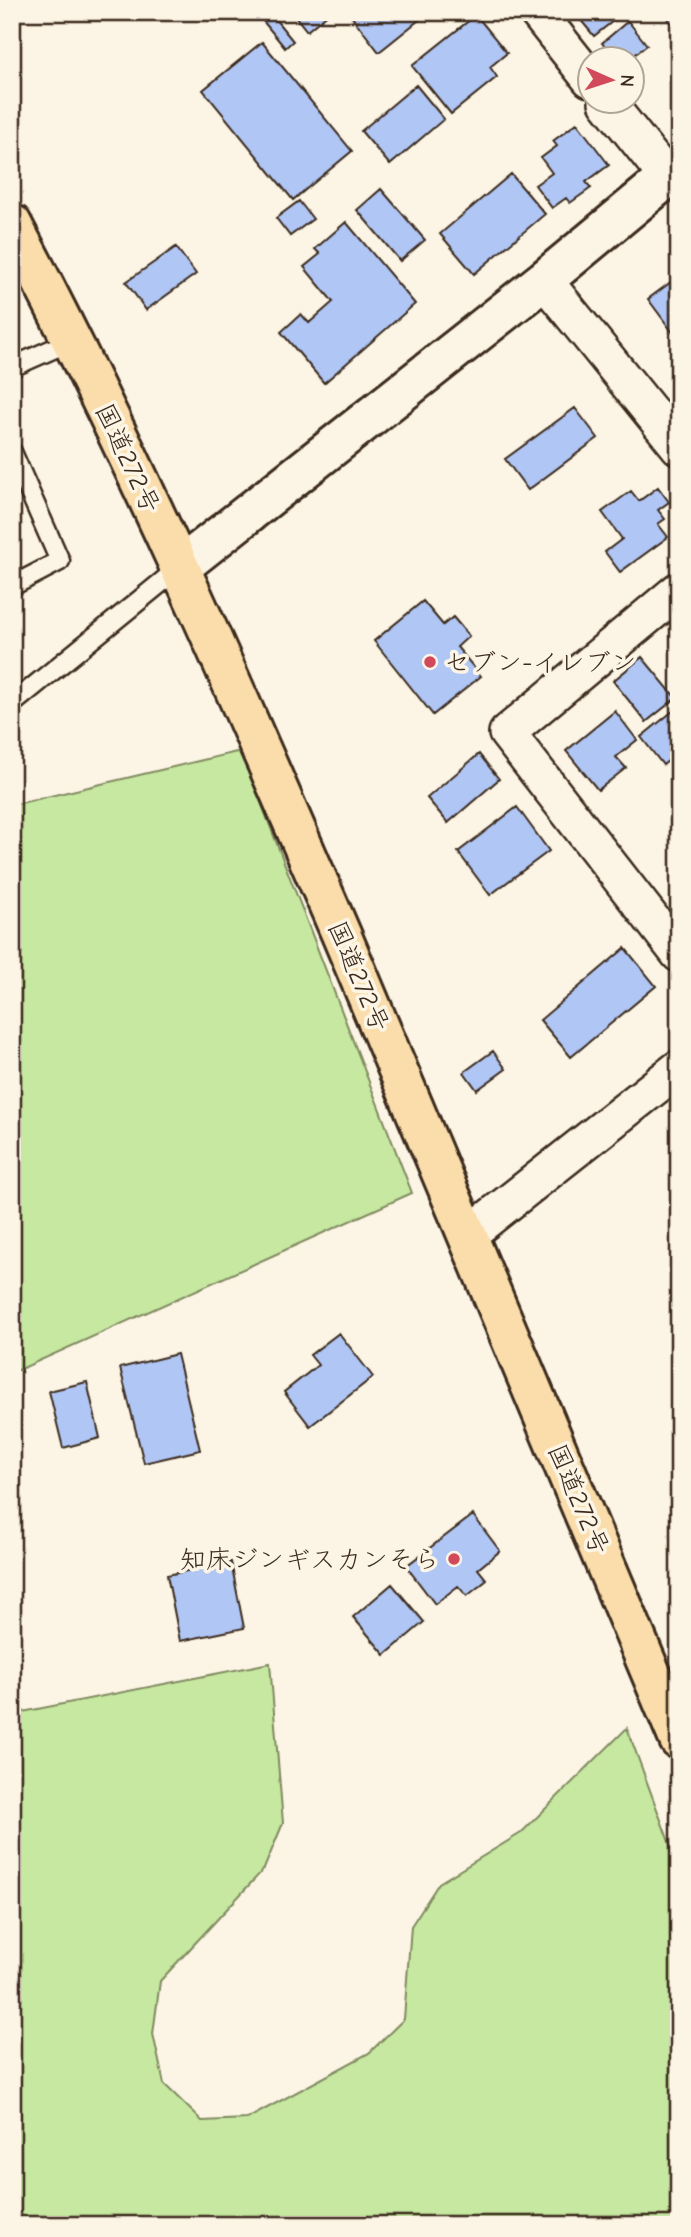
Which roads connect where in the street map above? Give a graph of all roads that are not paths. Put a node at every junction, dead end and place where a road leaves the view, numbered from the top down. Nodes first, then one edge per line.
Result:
1 (537, 12) edge
2 (576, 61) edge
3 (620, 116) edge
4 (673, 172) edge
5 (12, 224) edge
6 (544, 280) junction
7 (73, 340) junction
8 (12, 367) edge
9 (679, 447) edge
10 (12, 452) edge
11 (179, 568) junction
12 (12, 586) edge
13 (679, 590) edge
14 (12, 704) edge
15 (679, 954) edge
16 (679, 1068) edge
17 (469, 1234) junction
18 (679, 1740) edge

1 - 2 street
3 - 4 street
4 - 6 street
5 - 7 highway, 国道272号
6 - 9 street
6 - 11 street
7 - 8 lane
7 - 11 highway, 国道272号
10 - 12 lane
11 - 14 lane
11 - 17 highway, 国道272号
13 - 15 street
16 - 17 street
17 - 18 highway, 国道272号

